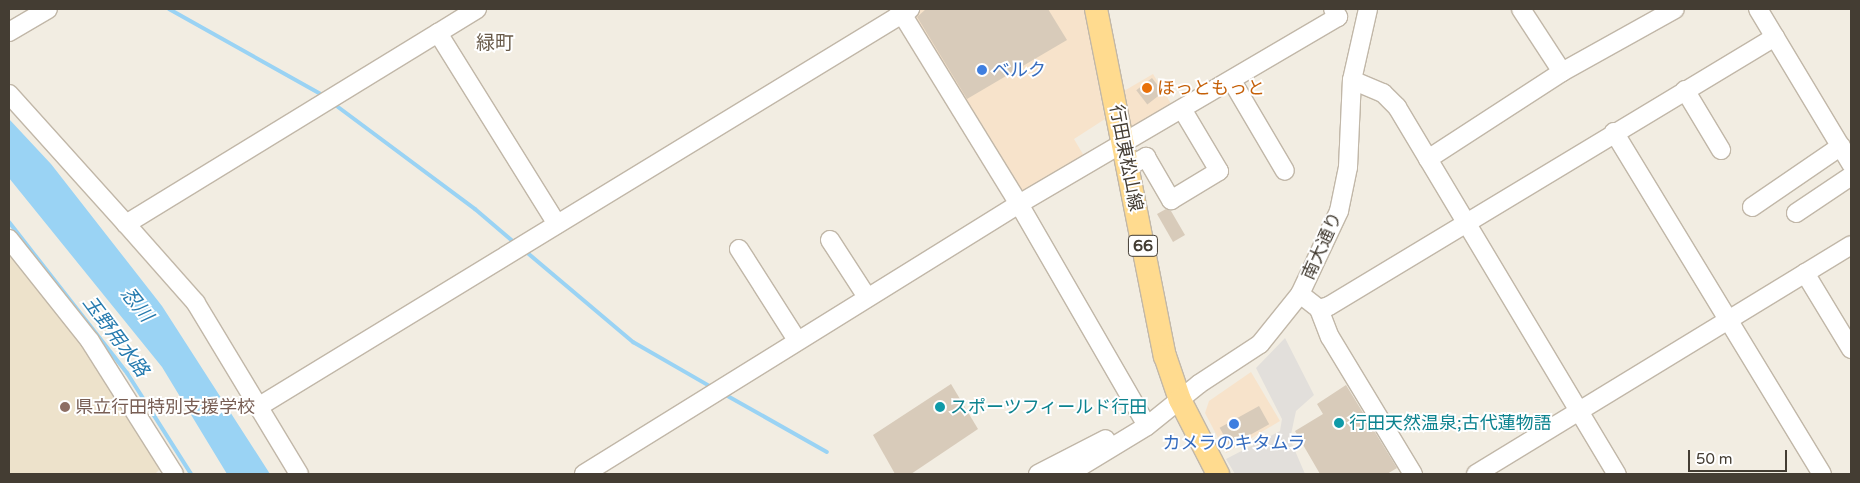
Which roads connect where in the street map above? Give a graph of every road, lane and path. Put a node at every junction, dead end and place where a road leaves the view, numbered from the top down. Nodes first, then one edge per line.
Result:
1 (48, 9) edge
2 (477, 9) edge
3 (1096, 9) edge
4 (1333, 9) edge
5 (1368, 9) edge
6 (1520, 9) edge
7 (1675, 9) edge
8 (1758, 9) edge
9 (903, 10) edge
10 (9, 32) edge
11 (438, 33) junction
12 (1774, 37) junction
13 (1562, 72) junction
14 (1352, 80) junction
15 (1232, 81) junction
16 (1685, 90) junction
17 (9, 94) edge
18 (1182, 109) junction
19 (1614, 132) junction
20 (1123, 142) junction
21 (1841, 146) junction
22 (1721, 150) dead end
23 (1428, 159) junction
24 (1851, 164) edge
25 (1128, 167) junction
26 (1285, 171) dead end
27 (1851, 176) edge
28 (1019, 204) junction
29 (1752, 207) dead end
30 (1796, 213) dead end
31 (1466, 222) junction
32 (126, 224) junction
33 (557, 224) junction
34 (9, 238) edge
35 (830, 240) dead end
36 (1851, 245) edge
37 (739, 249) dead end
38 (1805, 274) junction
39 (1300, 294) junction
40 (867, 297) junction
41 (1319, 309) junction
42 (1728, 319) junction
43 (797, 340) junction
44 (1851, 349) edge
45 (1180, 400) junction
46 (258, 407) junction
47 (1580, 412) junction
48 (1150, 418) junction
49 (174, 474) edge
50 (299, 474) edge
51 (584, 474) edge
52 (1038, 474) edge
53 (1068, 474) edge
54 (1218, 474) edge
55 (1413, 474) edge
56 (1476, 474) edge
57 (1617, 474) edge
58 (1822, 474) edge

1 - 10 street
2 - 11 street
3 - 20 main road, 行田東松山線 / 66
4 - 15 street
5 - 14 street, 南大通り
6 - 13 street
7 - 13 street
8 - 12 street
9 - 28 street
9 - 33 street
11 - 32 street
11 - 33 street
12 - 16 street
12 - 21 street
13 - 23 street
14 - 23 street
14 - 39 street, 南大通り
15 - 18 street
15 - 26 street
16 - 19 street
16 - 22 street
17 - 32 street
18 - 20 street
18 - 25 street
19 - 31 street
19 - 42 street
20 - 25 main road, 行田東松山線 / 66
20 - 28 street
21 - 24 street
21 - 29 street
23 - 31 street
25 - 45 main road, 行田東松山線 / 66
27 - 30 street
28 - 40 street
28 - 48 street
31 - 41 street
31 - 47 street
32 - 46 street
33 - 46 street
34 - 49 street
35 - 40 street
36 - 38 street
37 - 43 street
38 - 42 street
38 - 44 street
39 - 41 street
39 - 45 street, 南大通り
40 - 43 street
41 - 55 street
42 - 47 street
42 - 58 street
43 - 51 street
45 - 48 street, 南大通り
45 - 54 main road, 行田東松山線 / 66
46 - 50 street
47 - 56 street
47 - 57 street
48 - 52 street, 南大通り
48 - 53 street, 南大通り

